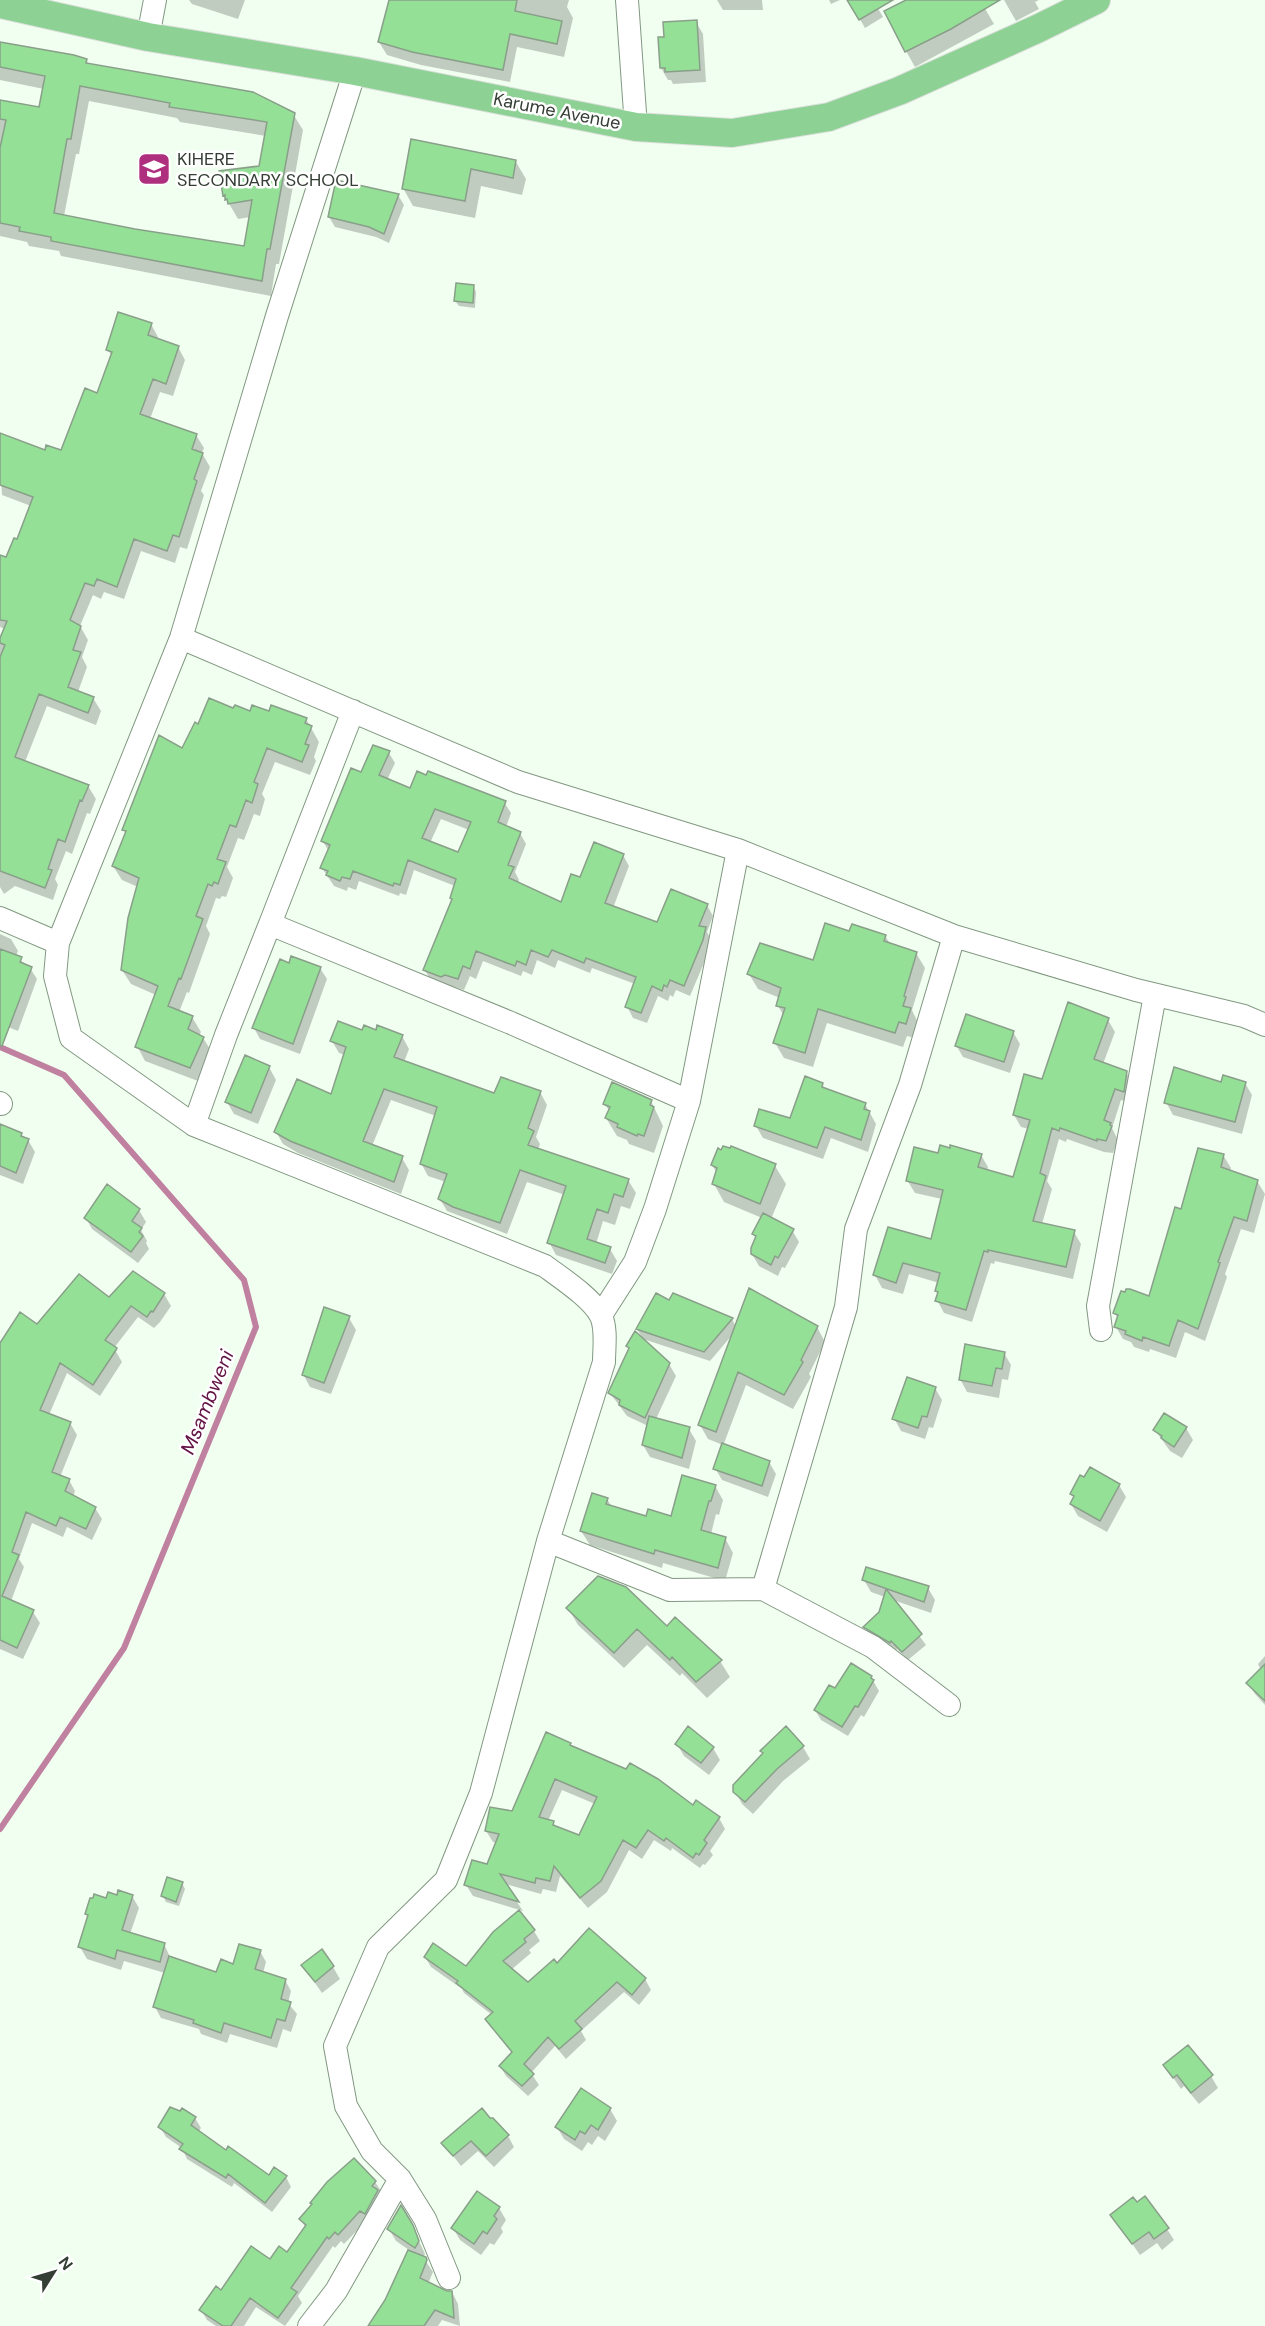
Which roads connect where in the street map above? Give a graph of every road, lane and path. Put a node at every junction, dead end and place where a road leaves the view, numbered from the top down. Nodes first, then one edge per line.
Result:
1 (155, 0) edge
2 (627, 0) edge
3 (1096, 0) edge
4 (0, 4) edge
5 (148, 37) junction
6 (355, 71) junction
7 (636, 127) junction
8 (181, 638) junction
9 (353, 711) junction
10 (738, 850) junction
11 (0, 918) edge
12 (270, 924) junction
13 (954, 936) junction
14 (58, 943) junction
15 (1155, 995) junction
16 (1265, 1025) edge
17 (689, 1101) junction
18 (194, 1125) junction
19 (601, 1315) junction
20 (1101, 1330) dead end
21 (548, 1541) junction
22 (763, 1589) junction
23 (949, 1705) dead end
24 (400, 2179) junction
25 (449, 2278) dead end
26 (309, 2326) edge

1 - 5 street
2 - 7 street
3 - 7 main road, Karume Avenue
4 - 5 main road, Karume Avenue
5 - 6 main road, Karume Avenue
6 - 7 main road, Karume Avenue
6 - 8 street
8 - 9 street
8 - 14 street
9 - 10 street
9 - 12 street
10 - 13 street
10 - 17 street
11 - 14 street
12 - 17 street
12 - 18 street
13 - 15 street
13 - 22 street
14 - 18 street
15 - 16 street
15 - 20 street
17 - 19 street
18 - 19 street
19 - 21 street
21 - 22 street
21 - 24 street
22 - 23 street
24 - 25 street
24 - 26 street

